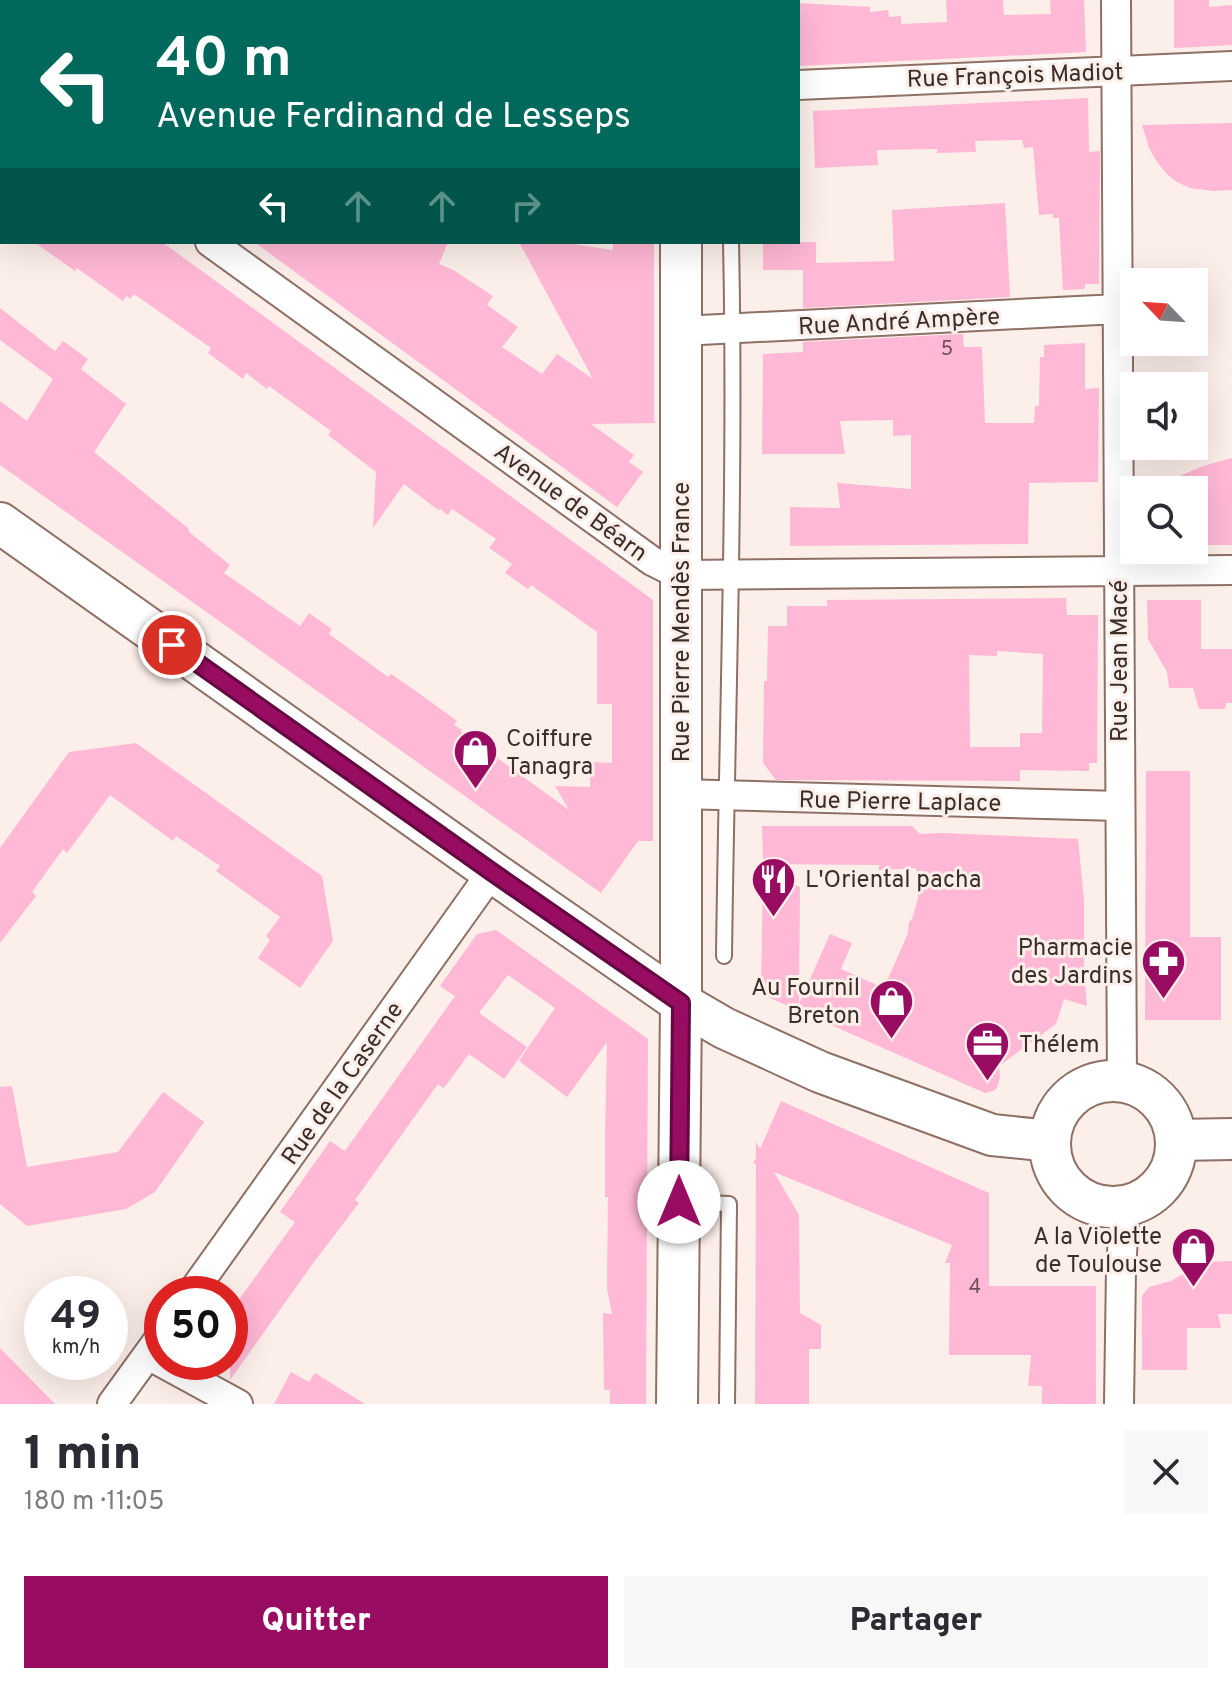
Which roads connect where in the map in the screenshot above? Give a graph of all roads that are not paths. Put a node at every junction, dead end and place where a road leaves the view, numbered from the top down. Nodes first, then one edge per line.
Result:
1 (1116, 0) edge
2 (1232, 66) edge
3 (1116, 71) junction
4 (800, 85) edge
5 (213, 244) edge
6 (681, 244) edge
7 (731, 244) edge
8 (1118, 309) junction
9 (733, 330) junction
10 (681, 331) junction
11 (0, 523) edge
12 (1232, 570) edge
13 (1119, 571) junction
14 (680, 575) junction
15 (730, 575) junction
16 (680, 794) junction
17 (726, 796) junction
18 (1120, 806) junction
19 (492, 872) junction
20 (724, 956) dead end
21 (681, 1003) junction
22 (1122, 1082) junction
23 (1232, 1139) edge
24 (1176, 1140) junction
25 (1050, 1141) junction
26 (679, 1202) junction
27 (1125, 1206) junction
28 (204, 1276) edge
29 (144, 1360) edge
30 (204, 1380) edge
31 (112, 1404) edge
32 (238, 1404) edge
33 (677, 1404) edge
34 (727, 1404) edge
35 (1119, 1404) edge

1 - 3 street, Rue Jean Macé
2 - 3 street, Rue François Madiot
3 - 4 street, Rue François Madiot
3 - 8 street, Rue Jean Macé
5 - 14 street, Avenue de Béarn
6 - 10 street, Rue Pierre Mendès France
7 - 9 lane
8 - 9 street, Rue André Ampère
8 - 13 street, Rue Jean Macé
9 - 10 street, Rue André Ampère
9 - 15 lane
10 - 14 street, Rue Pierre Mendès France
11 - 19 street
12 - 13 street, Avenue de Béarn
13 - 15 street, Avenue de Béarn
13 - 18 street, Rue Jean Macé
14 - 15 street, Avenue de Béarn
14 - 16 street, Rue Pierre Mendès France
15 - 17 lane
16 - 17 street, Rue Pierre Laplace
16 - 21 street, Rue Pierre Mendès France
17 - 18 street, Rue Pierre Laplace
17 - 20 lane
18 - 22 street, Rue Jean Macé
19 - 21 street
19 - 28 street, Rue de la Caserne
21 - 25 street
21 - 26 street, Rue Pierre Mendès France
22 - 24 street
22 - 25 street
23 - 24 street
24 - 27 street
25 - 27 street
26 - 33 street, Rue Pierre Mendès France
26 - 34 lane
27 - 35 street
29 - 31 street
30 - 32 street

